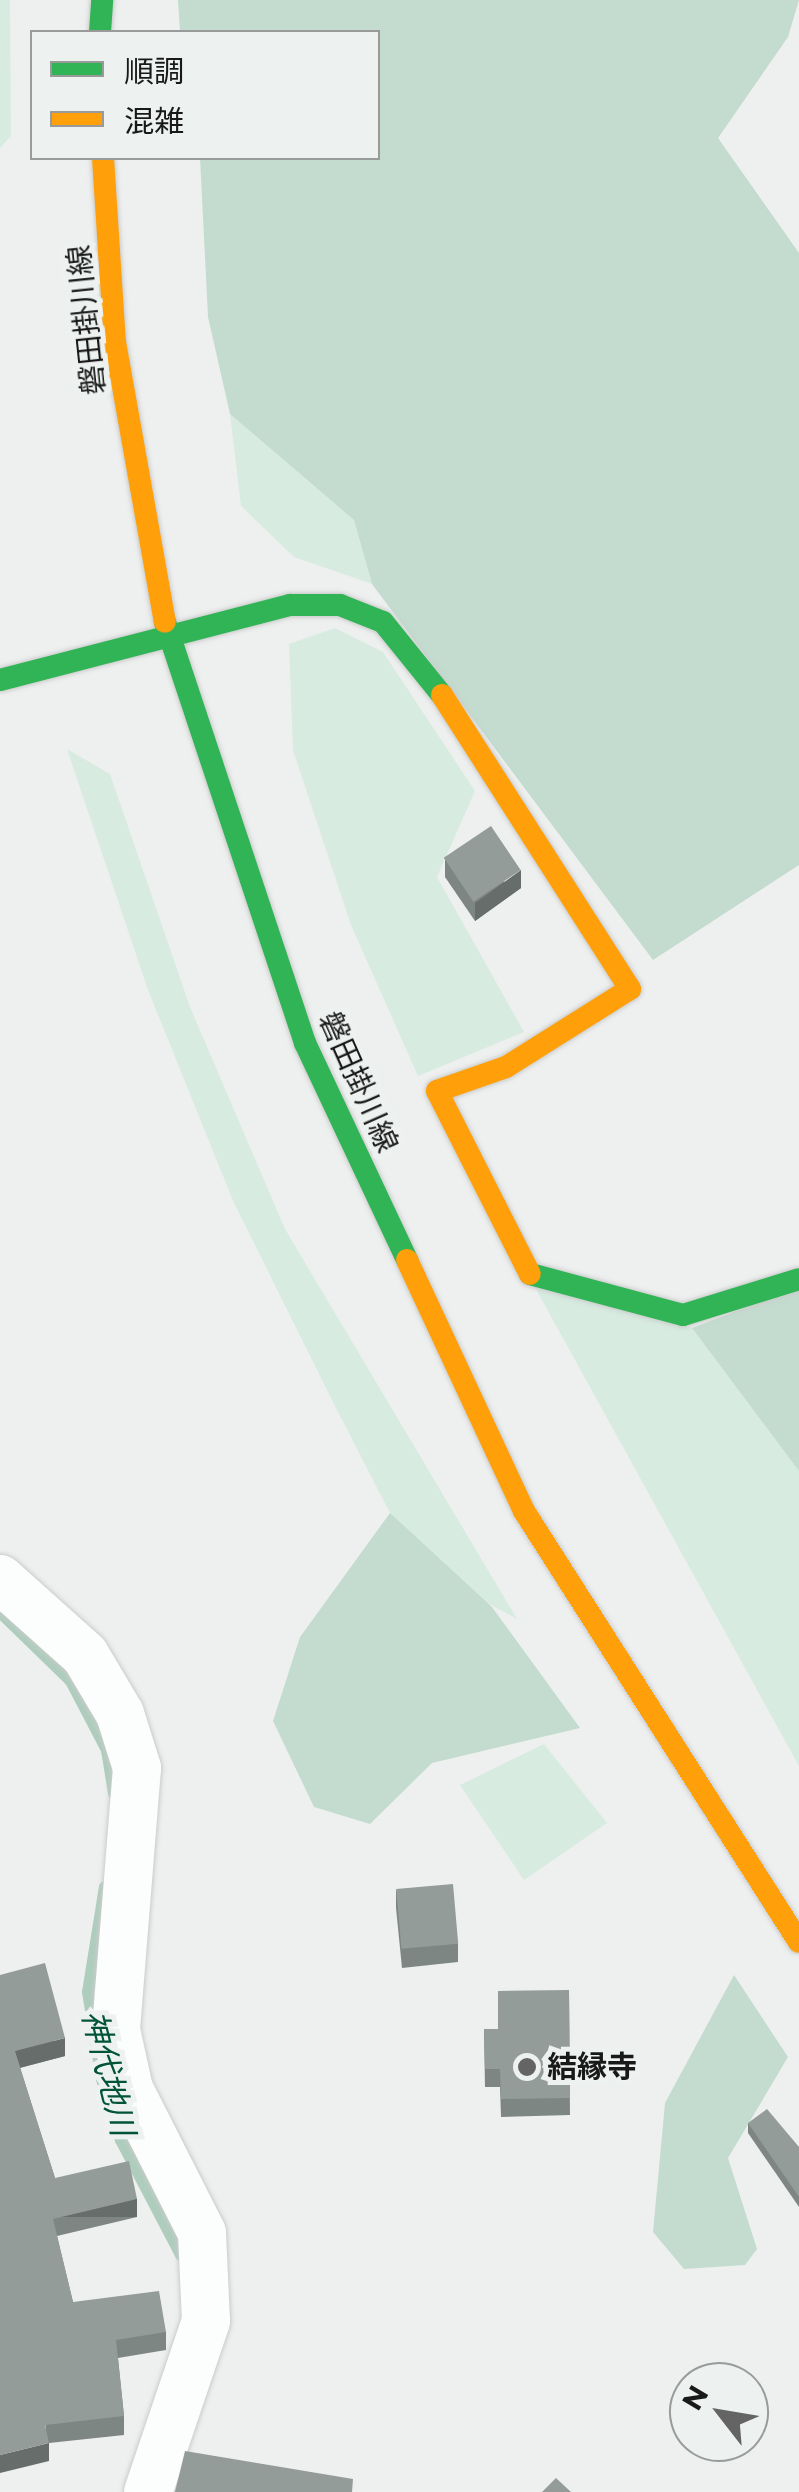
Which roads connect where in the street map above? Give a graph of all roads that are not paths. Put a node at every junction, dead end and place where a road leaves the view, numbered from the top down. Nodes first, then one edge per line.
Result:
1 (102, 0) edge
2 (100, 30) edge
3 (103, 160) edge
4 (167, 636) junction
5 (0, 680) edge
6 (799, 1280) edge
7 (0, 1579) edge
8 (799, 1942) edge
9 (148, 2492) edge

1 - 2 main road
3 - 4 main road, 磐田掛川線
4 - 5 main road
4 - 6 main road
4 - 8 main road, 磐田掛川線
7 - 9 street

